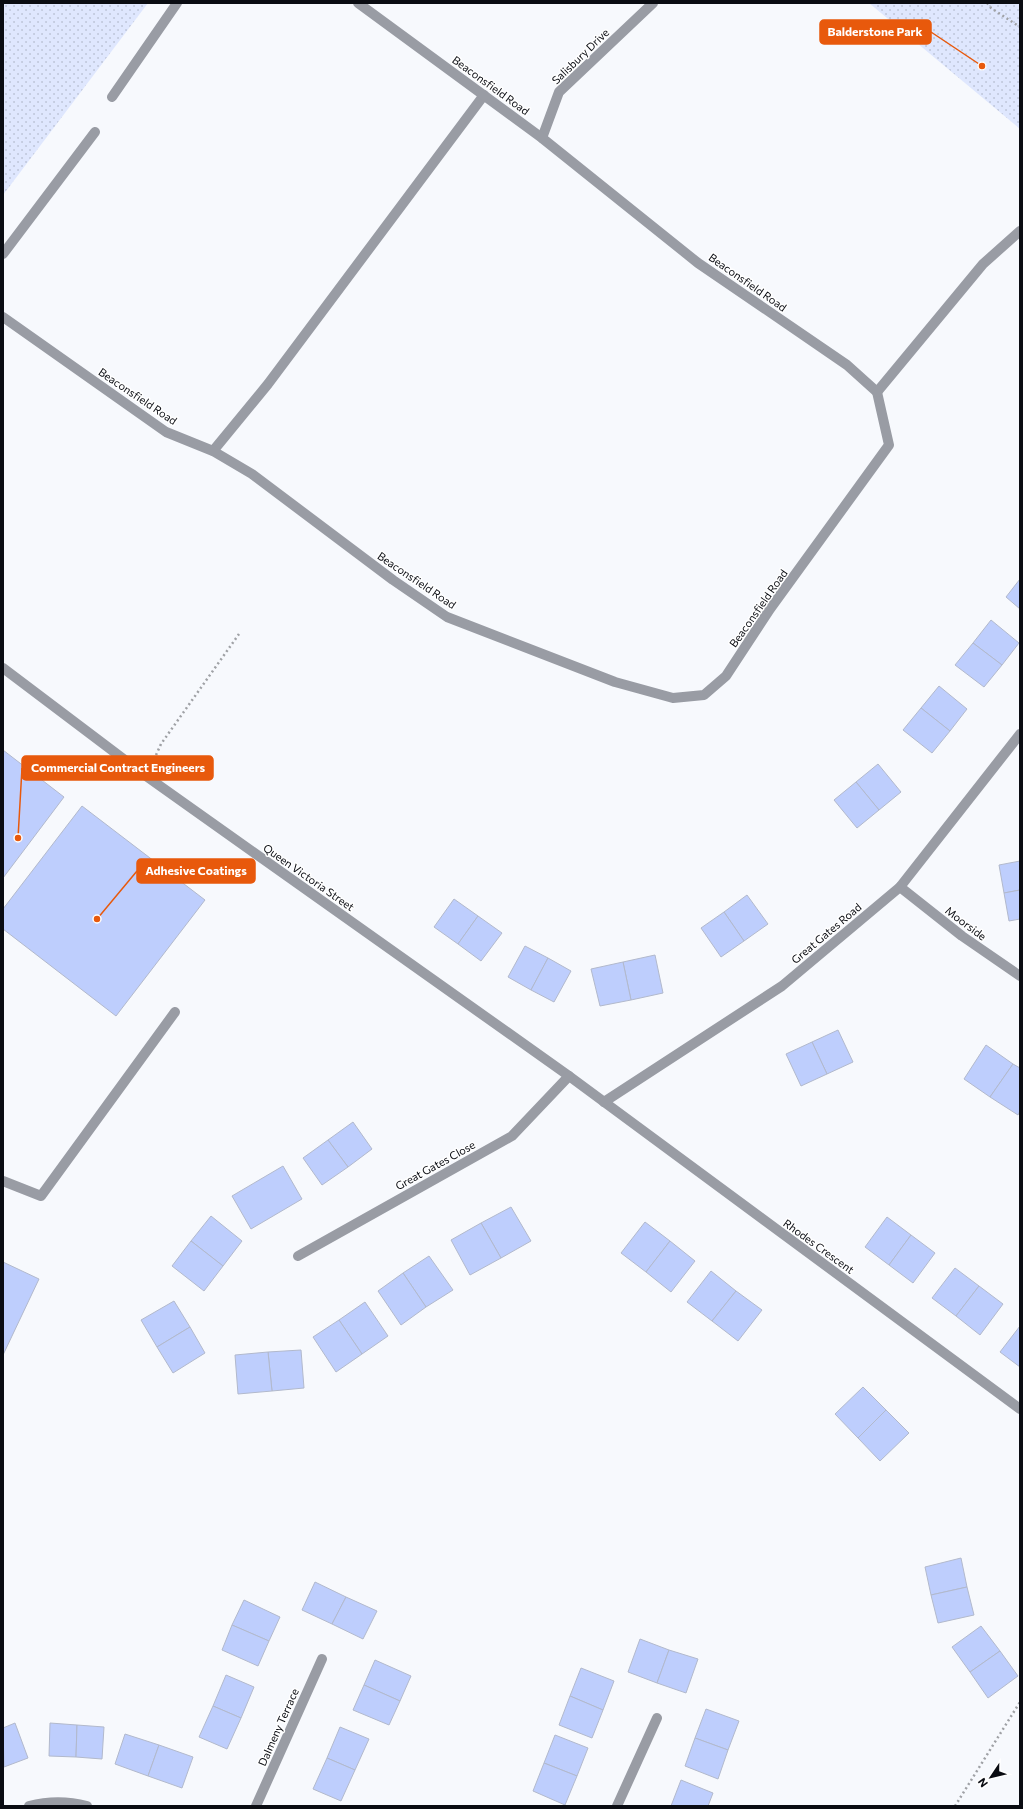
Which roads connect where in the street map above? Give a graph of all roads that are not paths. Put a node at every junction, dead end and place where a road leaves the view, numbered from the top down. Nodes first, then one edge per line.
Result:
1 (177, 3) edge
2 (358, 3) edge
3 (653, 3) edge
4 (484, 95) junction
5 (112, 97) dead end
6 (95, 132) dead end
7 (542, 138) junction
8 (1020, 231) edge
9 (3, 254) edge
10 (3, 317) edge
11 (877, 392) junction
12 (213, 451) junction
13 (3, 668) edge
14 (1020, 734) edge
15 (900, 887) junction
16 (1020, 976) edge
17 (175, 1012) dead end
18 (569, 1076) junction
19 (604, 1102) junction
20 (3, 1181) edge
21 (298, 1256) dead end
22 (1020, 1409) edge
23 (322, 1659) dead end
24 (656, 1718) dead end
25 (29, 1806) edge
26 (87, 1806) edge
27 (256, 1806) edge
28 (617, 1806) edge

1 - 5 street
2 - 4 street, Beaconsfield Road
3 - 7 street, Salisbury Drive
4 - 7 street, Beaconsfield Road
4 - 12 street
6 - 9 street
7 - 11 street, Beaconsfield Road
8 - 11 street
10 - 12 street, Beaconsfield Road
11 - 12 street, Beaconsfield Road
13 - 18 street, Queen Victoria Street
14 - 15 street, Great Gates Road
15 - 16 street, Moorside
15 - 19 street, Great Gates Road
17 - 20 street
18 - 19 street, Queen Victoria Street
18 - 21 street, Great Gates Close
19 - 22 street, Rhodes Crescent
23 - 27 street, Dalmeny Terrace
24 - 28 street
25 - 26 street

